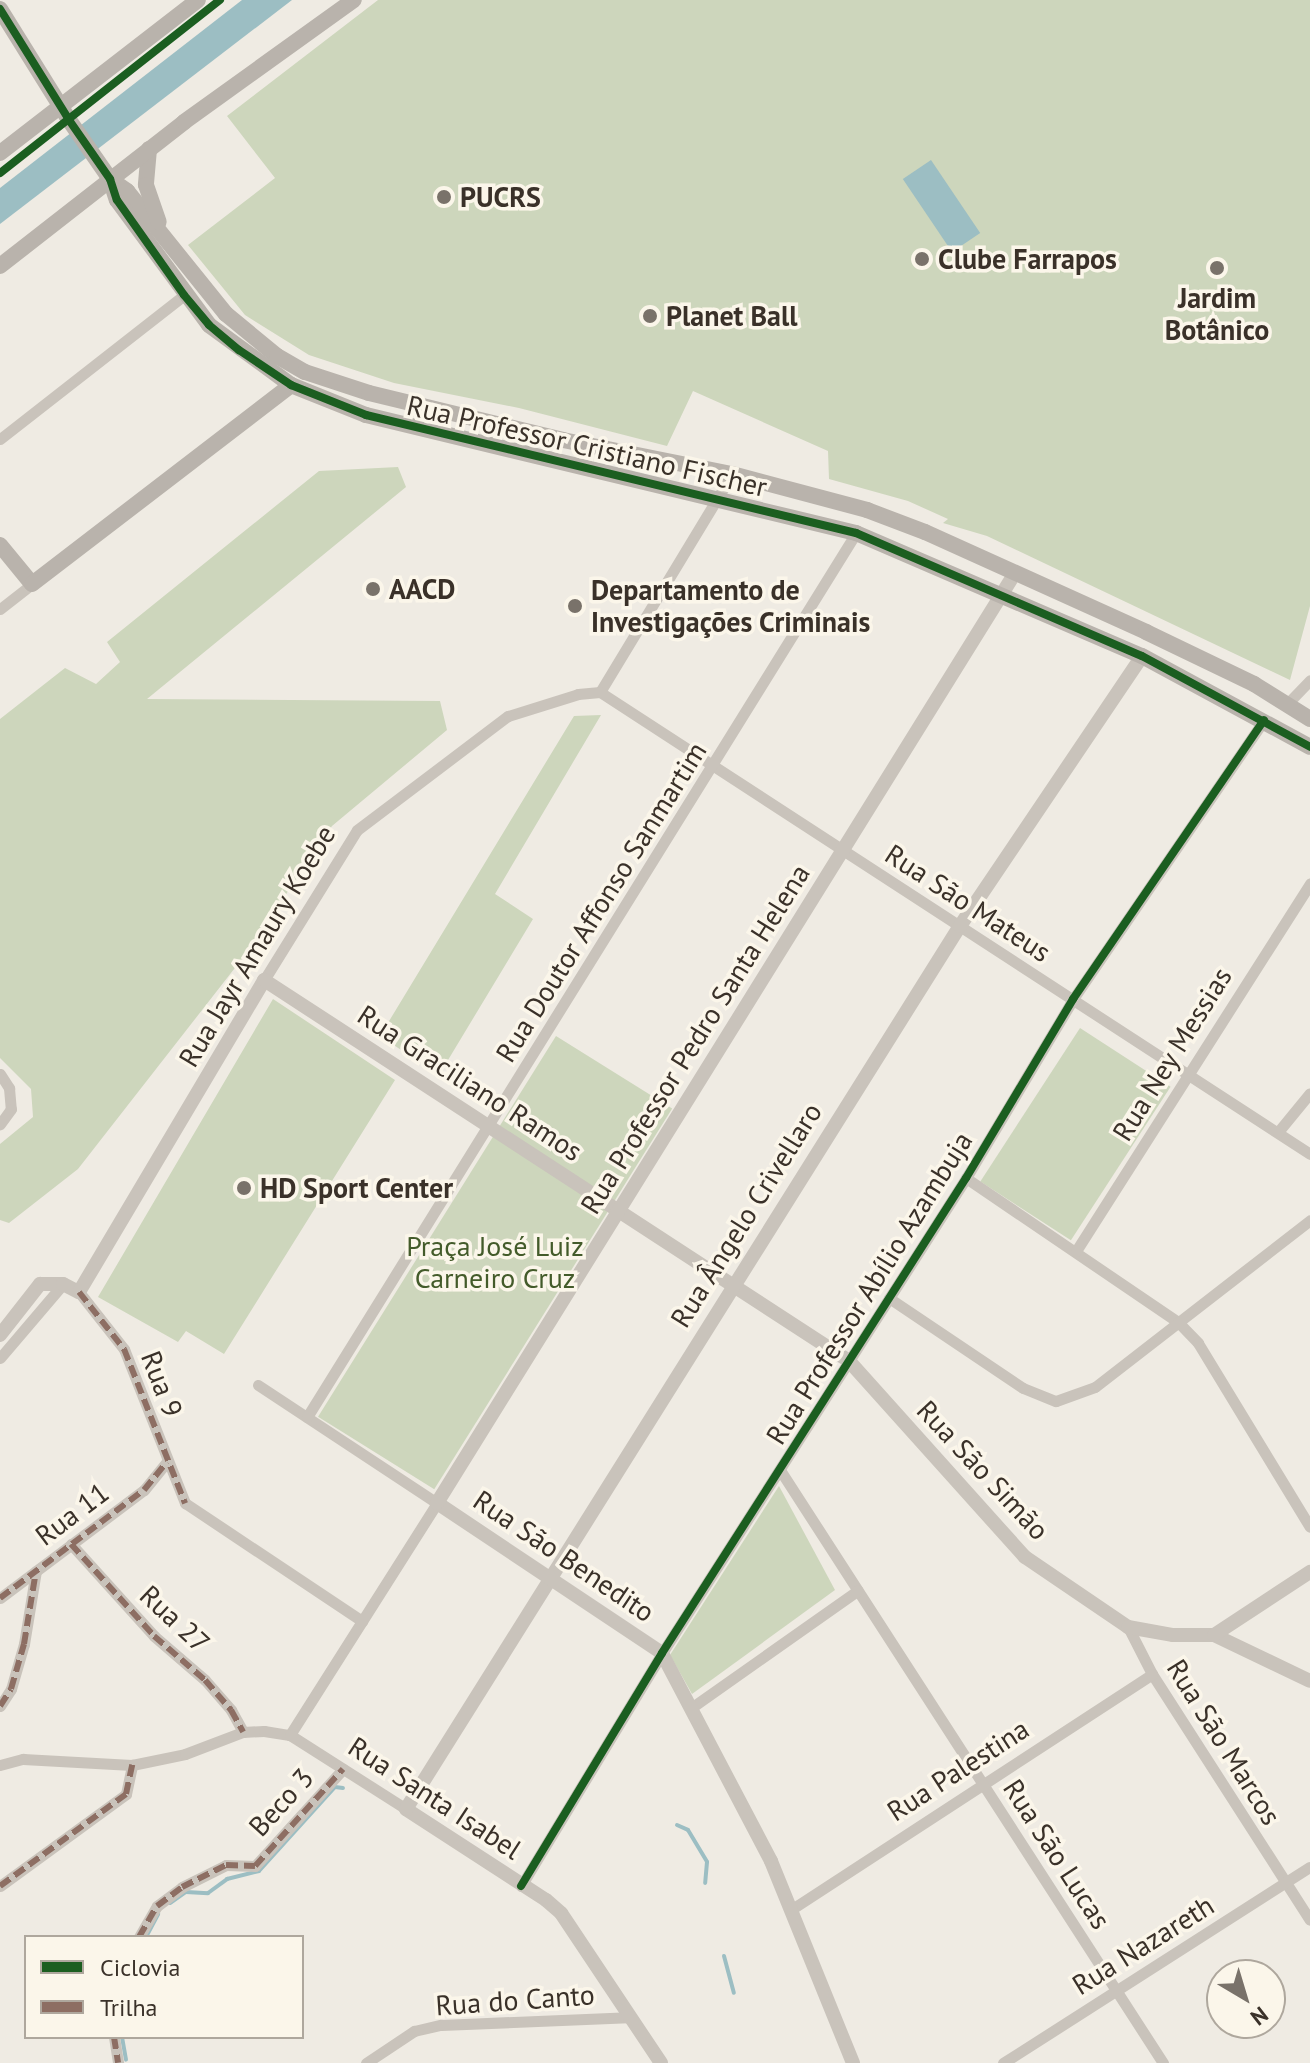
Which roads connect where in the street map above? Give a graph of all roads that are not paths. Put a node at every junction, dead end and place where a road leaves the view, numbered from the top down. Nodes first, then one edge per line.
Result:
1 (198, 0) edge
2 (354, 0) edge
3 (0, 9) edge
4 (60, 106) junction
5 (149, 149) junction
6 (0, 153) edge
7 (106, 173) junction
8 (165, 239) junction
9 (0, 266) edge
10 (184, 295) junction
11 (239, 350) junction
12 (305, 372) junction
13 (291, 385) junction
14 (0, 439) edge
15 (632, 454) junction
16 (732, 474) junction
17 (626, 478) junction
18 (719, 500) junction
19 (856, 533) junction
20 (0, 545) edge
21 (1015, 573) junction
22 (32, 584) junction
23 (1001, 595) junction
24 (0, 609) edge
25 (1142, 656) junction
26 (1310, 680) edge
27 (600, 692) junction
28 (1287, 704) junction
29 (1310, 719) edge
30 (1264, 720) junction
31 (1310, 747) edge
32 (714, 766) junction
33 (843, 850) junction
34 (1310, 883) edge
35 (960, 926) junction
36 (264, 980) junction
37 (1073, 999) junction
38 (1187, 1073) junction
39 (0, 1074) edge
40 (1310, 1093) edge
41 (0, 1124) edge
42 (490, 1127) junction
43 (1278, 1132) junction
44 (1310, 1154) edge
45 (966, 1178) junction
46 (619, 1211) junction
47 (1310, 1220) edge
48 (1076, 1251) junction
49 (63, 1284) junction
50 (732, 1285) junction
51 (79, 1292) junction
52 (889, 1298) junction
53 (1178, 1322) junction
54 (0, 1335) edge
55 (0, 1358) edge
56 (849, 1361) junction
57 (258, 1385) dead end
58 (307, 1417) junction
59 (167, 1462) junction
60 (780, 1470) junction
61 (437, 1503) junction
62 (1310, 1527) edge
63 (71, 1544) junction
64 (36, 1571) junction
65 (1310, 1572) edge
66 (551, 1576) junction
67 (858, 1590) junction
68 (0, 1598) edge
69 (362, 1621) junction
70 (1128, 1627) junction
71 (1214, 1635) junction
72 (662, 1653) junction
73 (1152, 1674) junction
74 (1310, 1681) edge
75 (0, 1706) edge
76 (691, 1708) junction
77 (243, 1732) junction
78 (290, 1735) junction
79 (0, 1765) edge
80 (132, 1765) junction
81 (343, 1769) junction
82 (983, 1784) junction
83 (406, 1809) junction
84 (1310, 1867) edge
85 (1285, 1883) junction
86 (0, 1886) edge
87 (521, 1886) junction
88 (792, 1909) junction
89 (1310, 1920) edge
90 (140, 1935) edge
91 (1116, 1991) junction
92 (628, 2017) junction
93 (114, 2039) edge
94 (388, 2048) junction
95 (118, 2063) edge
96 (366, 2063) edge
97 (392, 2063) edge
98 (661, 2063) edge
99 (853, 2063) edge
100 (1003, 2063) edge
101 (1163, 2063) edge

1 - 4 main road
2 - 5 main road
3 - 4 main road, Rua Professor Cristiano Fischer
4 - 6 main road
4 - 7 main road, Rua Professor Cristiano Fischer
5 - 7 main road
5 - 8 main road
7 - 8 main road, Rua Professor Cristiano Fischer
7 - 9 main road
7 - 10 main road, Rua Professor Cristiano Fischer
8 - 12 main road, Rua Professor Cristiano Fischer
10 - 11 main road, Rua Professor Cristiano Fischer
10 - 14 street
11 - 12 main road
11 - 13 main road, Rua Professor Cristiano Fischer
12 - 15 main road, Rua Professor Cristiano Fischer
13 - 17 main road, Rua Professor Cristiano Fischer
13 - 22 main road
15 - 16 main road, Rua Professor Cristiano Fischer
15 - 17 main road
16 - 18 street
16 - 21 main road, Rua Professor Cristiano Fischer
17 - 18 main road, Rua Professor Cristiano Fischer
18 - 19 main road, Rua Professor Cristiano Fischer
18 - 27 street
19 - 23 main road, Rua Professor Cristiano Fischer
19 - 32 street, Rua Doutor Affonso Sanmartim
20 - 22 main road
21 - 23 street, Rua Professor Pedro Santa Helena
21 - 28 main road, Rua Professor Cristiano Fischer
22 - 24 street
23 - 25 main road, Rua Professor Cristiano Fischer
23 - 33 street, Rua Professor Pedro Santa Helena
25 - 30 main road, Rua Professor Cristiano Fischer
25 - 35 street, Rua Ângelo Crivellaro
26 - 28 street
27 - 32 street, Rua São Mateus
27 - 36 street, Rua Jayr Amaury Koebe
28 - 29 main road, Rua Professor Cristiano Fischer
30 - 31 main road, Rua Professor Cristiano Fischer
30 - 37 street, Rua Professor Abílio Azambuja
32 - 33 street, Rua São Mateus
32 - 42 street, Rua Doutor Affonso Sanmartim
33 - 35 street, Rua São Mateus
33 - 46 street, Rua Professor Pedro Santa Helena
34 - 38 street, Rua Ney Messias
35 - 37 street, Rua São Mateus
35 - 50 street, Rua Ângelo Crivellaro
36 - 42 street, Rua Graciliano Ramos
36 - 51 street, Rua Jayr Amaury Koebe
37 - 38 street, Rua São Mateus
37 - 45 street, Rua Professor Abílio Azambuja
38 - 43 street, Rua São Mateus
38 - 48 street, Rua Ney Messias
39 - 41 street
40 - 43 street
42 - 46 street, Rua Graciliano Ramos
42 - 58 street, Rua Doutor Affonso Sanmartim
43 - 44 street, Rua São Mateus
45 - 48 street
45 - 52 street, Rua Professor Abílio Azambuja
46 - 50 street, Rua Graciliano Ramos
46 - 61 street, Rua Professor Pedro Santa Helena
47 - 53 street
48 - 53 street
49 - 51 street
49 - 54 street
49 - 55 street
50 - 56 street, Rua Graciliano Ramos
50 - 66 street, Rua Ângelo Crivellaro
51 - 59 street, Rua 9
52 - 53 street
52 - 56 street, Rua Professor Abílio Azambuja
53 - 62 street
56 - 60 street, Rua Professor Abílio Azambuja
56 - 70 street, Rua São Simão
57 - 58 street, Rua São Benedito
58 - 61 street, Rua São Benedito
59 - 63 street, Rua 11
59 - 69 street, Rua 9
60 - 67 street, Rua São Lucas
60 - 72 street, Rua Professor Abílio Azambuja
61 - 66 street, Rua São Benedito
61 - 69 street, Rua Professor Pedro Santa Helena
63 - 64 street, Rua 11
63 - 77 street, Rua 27
64 - 68 street, Rua 11
64 - 75 street
65 - 71 street
66 - 72 street, Rua São Benedito
66 - 83 street, Rua Ângelo Crivellaro
67 - 76 street
67 - 82 street, Rua São Lucas
69 - 78 street, Rua Professor Pedro Santa Helena
70 - 71 street, Rua São Simão
70 - 73 street, Rua São Marcos
71 - 74 street, Rua São Simão
72 - 76 street, Rua São Benedito
72 - 87 street, Rua Professor Abílio Azambuja
73 - 82 street, Rua Palestina
73 - 85 street, Rua São Marcos
76 - 88 street, Rua São Benedito
77 - 78 street
77 - 80 street
78 - 81 street, Rua Santa Isabel
79 - 80 street
80 - 86 street
81 - 83 street, Rua Santa Isabel
81 - 90 street, Beco 3
82 - 88 street, Rua Palestina
82 - 91 street, Rua São Lucas
83 - 87 street, Rua Santa Isabel
84 - 85 street, Rua Nazareth
85 - 89 street, Rua São Marcos
85 - 91 street, Rua Nazareth
87 - 92 street, Rua Santa Isabel
88 - 99 street, Rua São Benedito
91 - 100 street, Rua Nazareth
91 - 101 street, Rua São Lucas
92 - 94 street, Rua do Canto
92 - 98 street, Rua Santa Isabel
93 - 95 street
94 - 96 street, Rua do Canto
94 - 97 street

